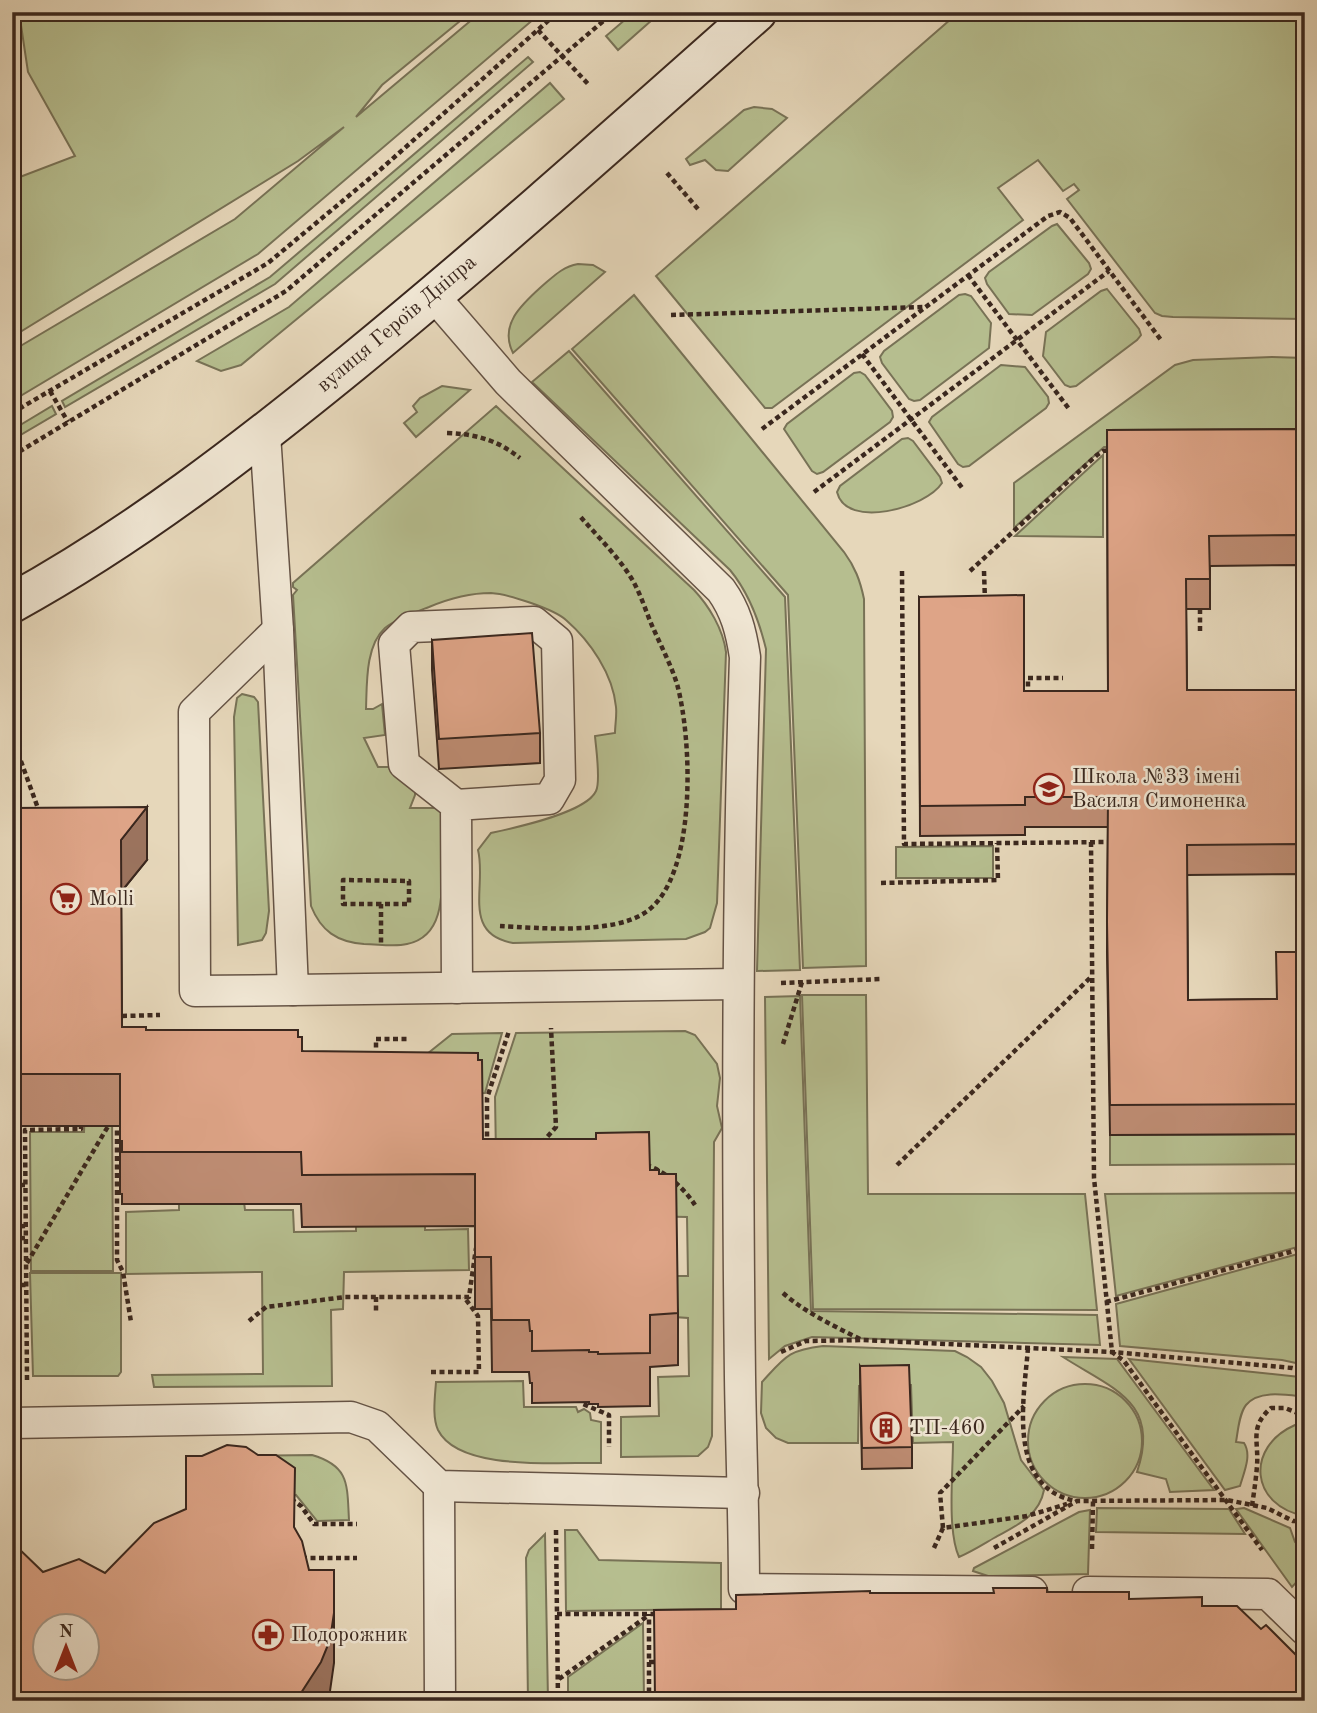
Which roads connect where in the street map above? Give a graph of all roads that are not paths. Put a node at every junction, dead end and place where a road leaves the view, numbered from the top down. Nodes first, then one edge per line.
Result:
1 (757, 12) edge
2 (433, 295) junction
3 (265, 434) junction
4 (12, 603) edge
5 (278, 630) junction
6 (456, 805) junction
7 (738, 984) junction
8 (457, 988) junction
9 (293, 990) junction
10 (12, 1423) edge
11 (439, 1486) junction
12 (744, 1493) junction
13 (1294, 1619) edge
14 (440, 1701) edge

1 - 2 main road, вулиця Героїв Дніпра
2 - 3 main road, вулиця Героїв Дніпра
2 - 7 lane
3 - 4 main road, вулиця Героїв Дніпра
3 - 5 lane
5 - 9 lane
5 - 9 lane
6 - 6 lane
6 - 8 lane
7 - 8 lane
7 - 12 lane
8 - 9 lane
10 - 11 lane
11 - 12 lane
11 - 14 lane
12 - 13 lane

